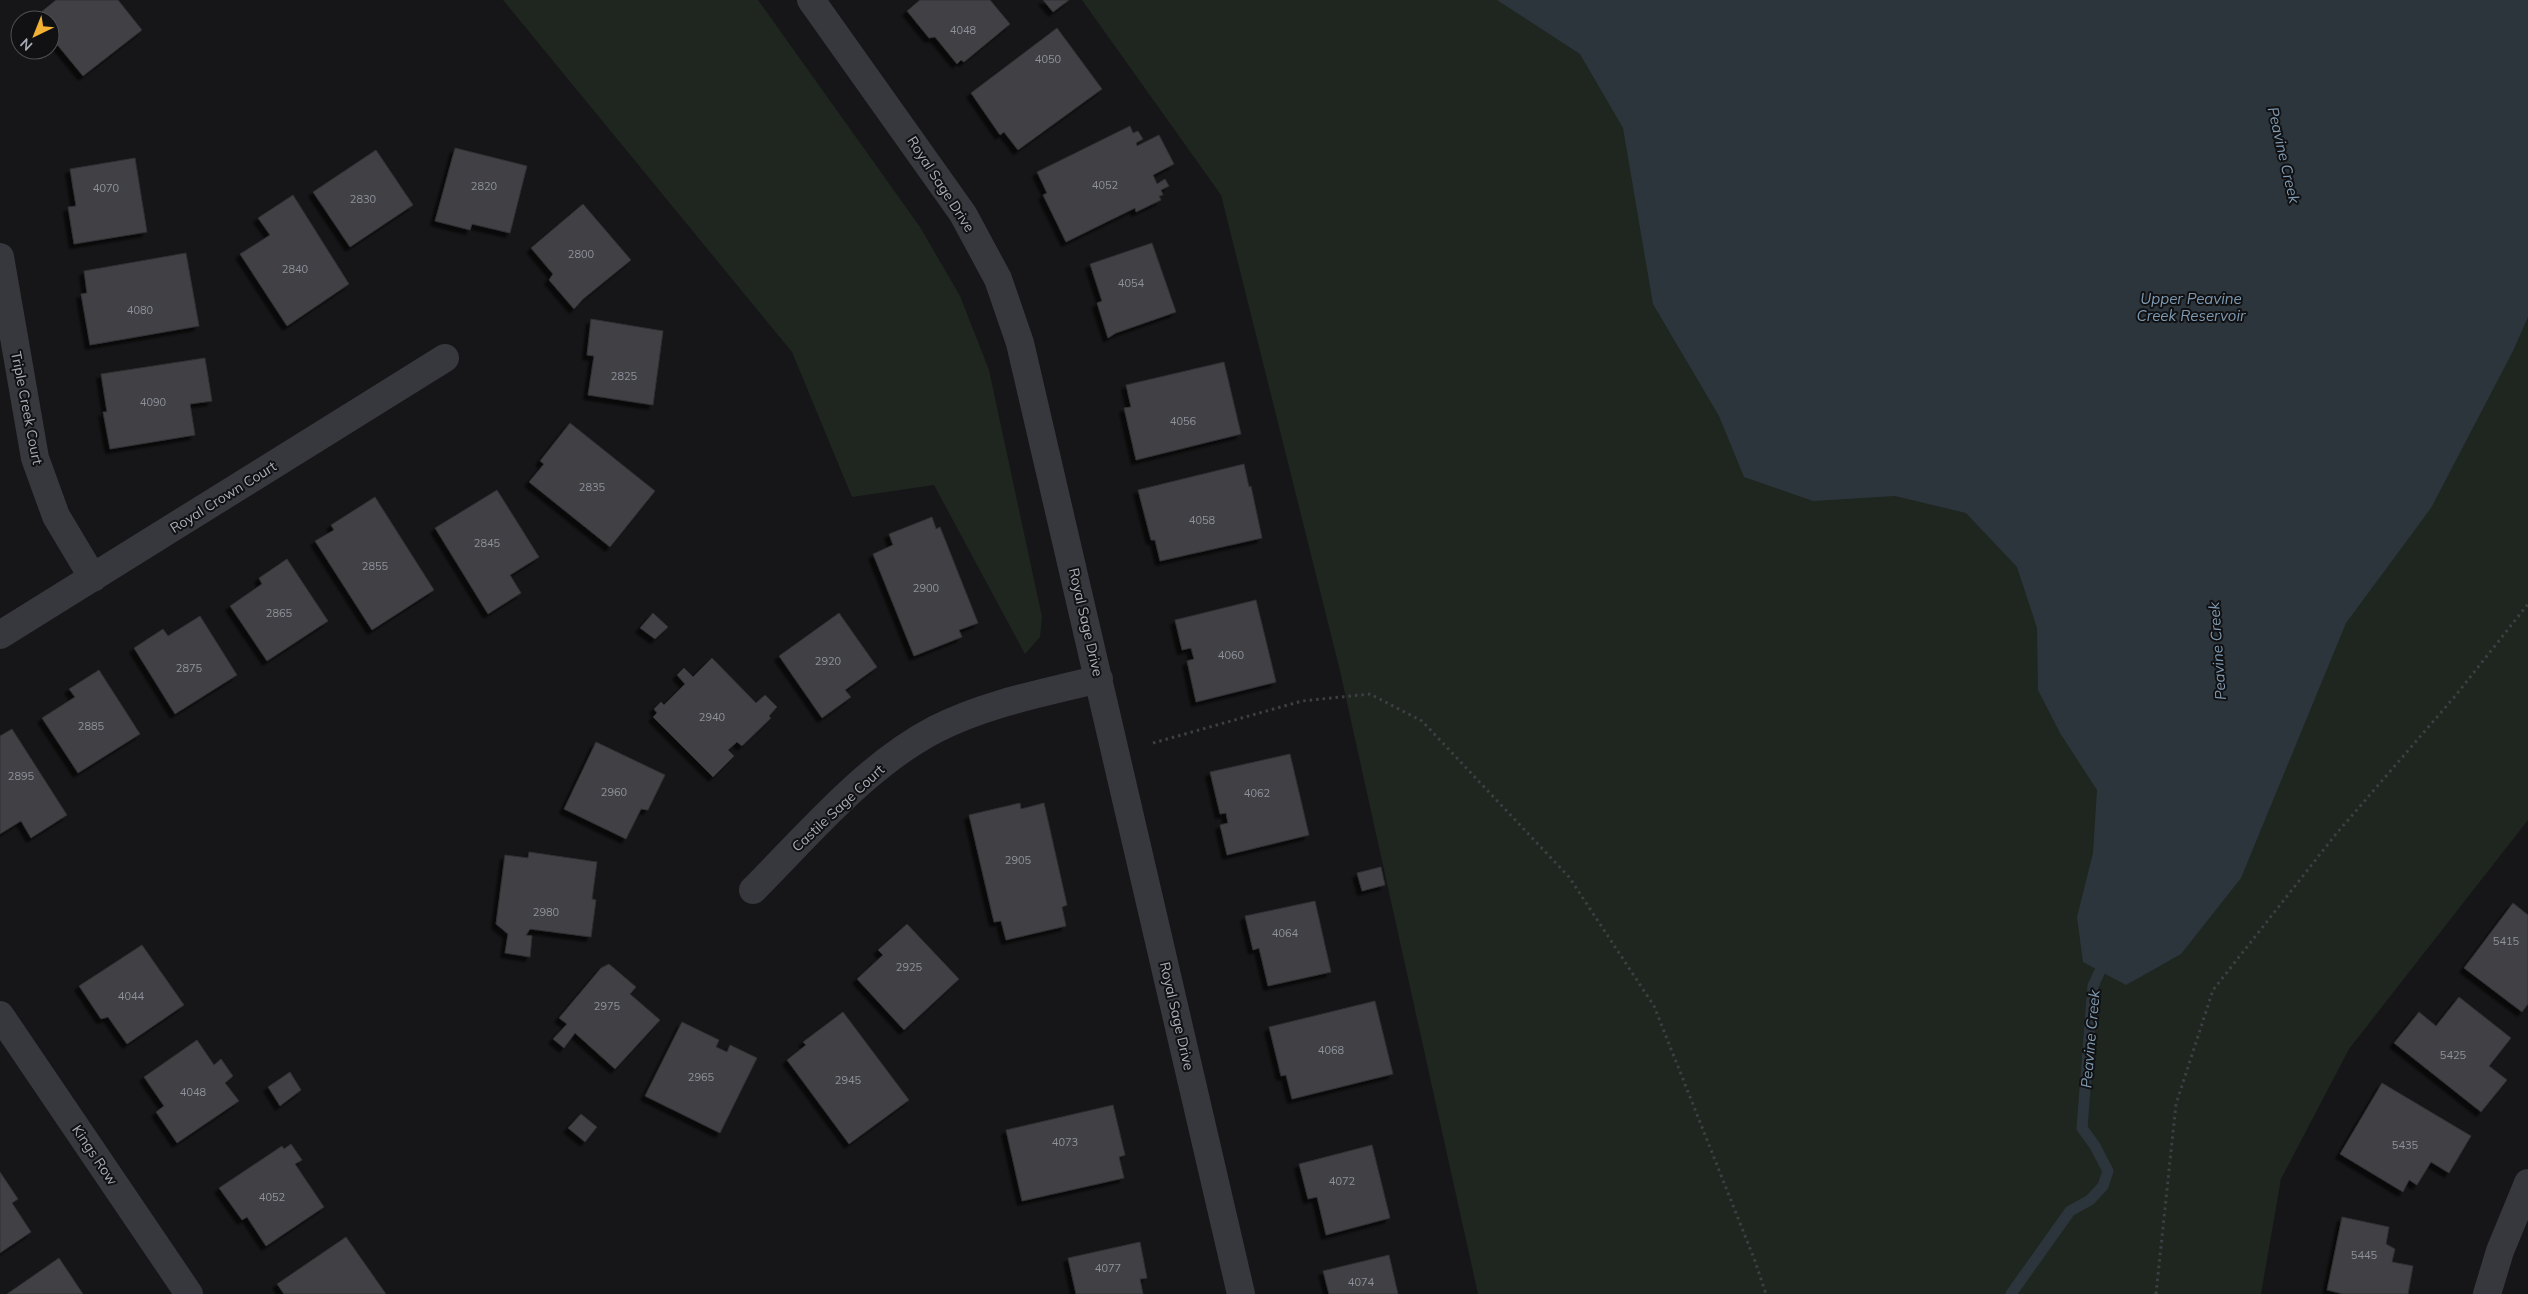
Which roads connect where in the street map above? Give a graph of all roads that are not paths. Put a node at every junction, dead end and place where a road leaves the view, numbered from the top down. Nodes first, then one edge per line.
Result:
1 (811, 0) edge
2 (0, 257) edge
3 (445, 358) dead end
4 (92, 578) junction
5 (0, 635) edge
6 (1099, 679) junction
7 (753, 890) dead end
8 (0, 1015) edge
9 (2528, 1183) edge
10 (189, 1294) edge
11 (1241, 1294) edge
12 (2487, 1294) edge

1 - 6 street, Royal Sage Drive
2 - 4 street, Triple Creek Court
3 - 4 street, Royal Crown Court
4 - 5 street, Royal Crown Court
6 - 7 street, Castile Sage Court
6 - 11 street, Royal Sage Drive
8 - 10 street, Kings Row
9 - 12 street

